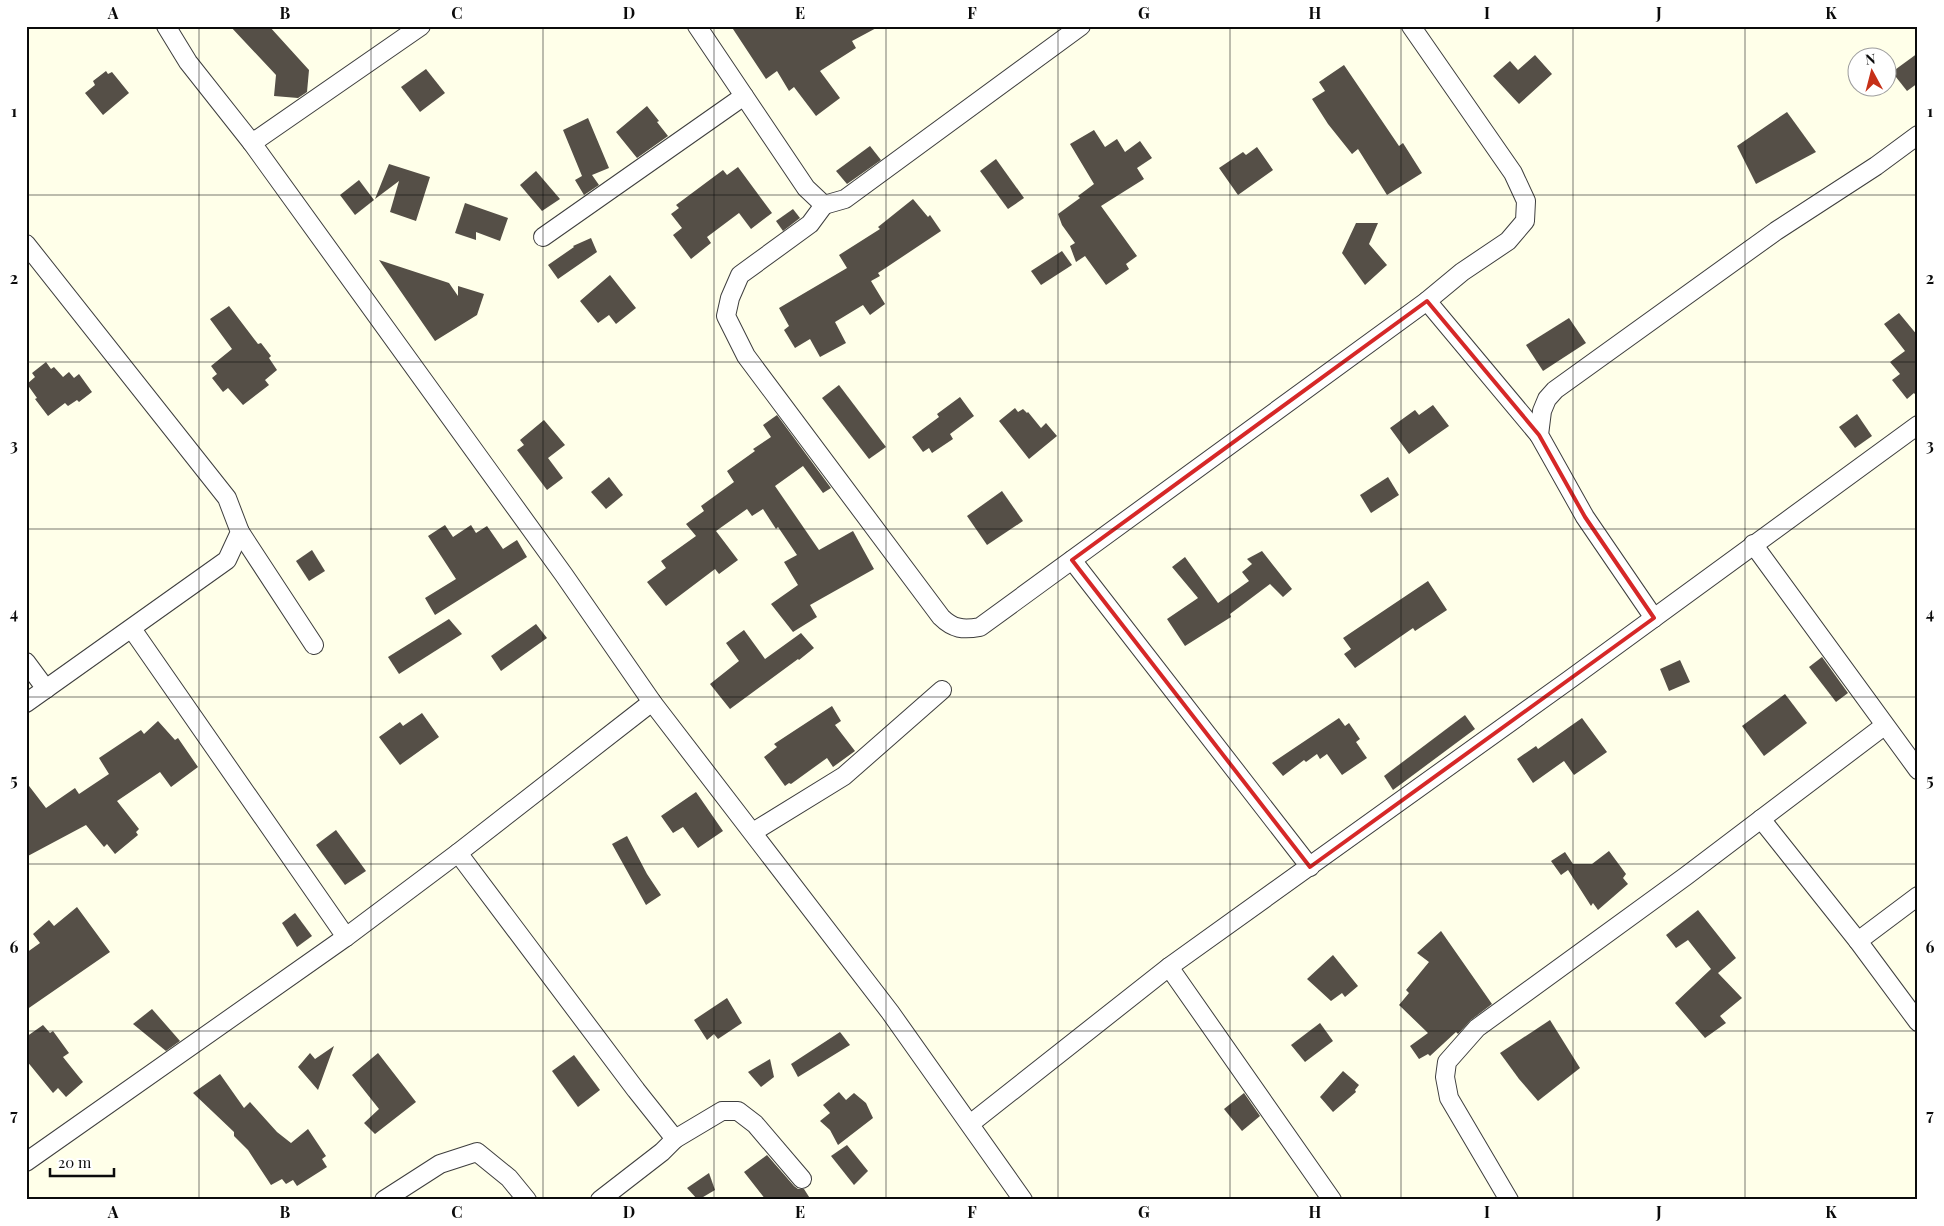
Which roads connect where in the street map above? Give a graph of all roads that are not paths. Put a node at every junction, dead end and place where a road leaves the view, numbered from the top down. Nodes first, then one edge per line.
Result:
1 (166, 26) edge
2 (421, 26) edge
3 (697, 26) edge
4 (1081, 26) edge
5 (1411, 26) edge
6 (744, 96) junction
7 (1918, 135) edge
8 (252, 143) junction
9 (824, 205) junction
10 (543, 237) dead end
11 (26, 244) edge
12 (1426, 302) junction
13 (1918, 425) edge
14 (1539, 435) junction
15 (240, 532) junction
16 (1753, 544) junction
17 (1072, 560) junction
18 (1654, 618) junction
19 (132, 629) junction
20 (314, 645) dead end
21 (26, 662) edge
22 (46, 689) junction
23 (942, 690) dead end
24 (652, 702) junction
25 (26, 703) edge
26 (1884, 726) junction
27 (1918, 770) edge
28 (1761, 819) junction
29 (753, 832) junction
30 (458, 853) junction
31 (1310, 867) junction
32 (1918, 896) edge
33 (346, 937) junction
34 (1858, 941) junction
35 (1169, 967) junction
36 (1918, 1022) edge
37 (970, 1124) junction
38 (675, 1139) junction
39 (26, 1162) edge
40 (802, 1179) dead end
41 (384, 1200) edge
42 (528, 1200) edge
43 (600, 1200) edge
44 (1023, 1200) edge
45 (1332, 1200) edge
46 (1509, 1200) edge

1 - 8 street
2 - 8 street
3 - 6 street
4 - 9 street
5 - 12 street
6 - 9 street
6 - 10 street
7 - 14 street
8 - 24 street
9 - 17 street
11 - 15 street
12 - 14 street
12 - 17 street
13 - 16 street
14 - 18 street
15 - 19 street
15 - 20 street
16 - 18 street
16 - 26 street
17 - 31 street
18 - 31 street
19 - 22 street
19 - 33 street
21 - 22 street
22 - 25 street
23 - 29 street
24 - 29 street
24 - 30 street
26 - 27 street
26 - 28 street
28 - 34 street
28 - 46 street
29 - 37 street
30 - 33 street
30 - 38 street
31 - 35 street
32 - 34 street
33 - 39 street
34 - 36 street
35 - 37 street
35 - 45 street
37 - 44 street
38 - 40 street
38 - 43 street
41 - 42 street

